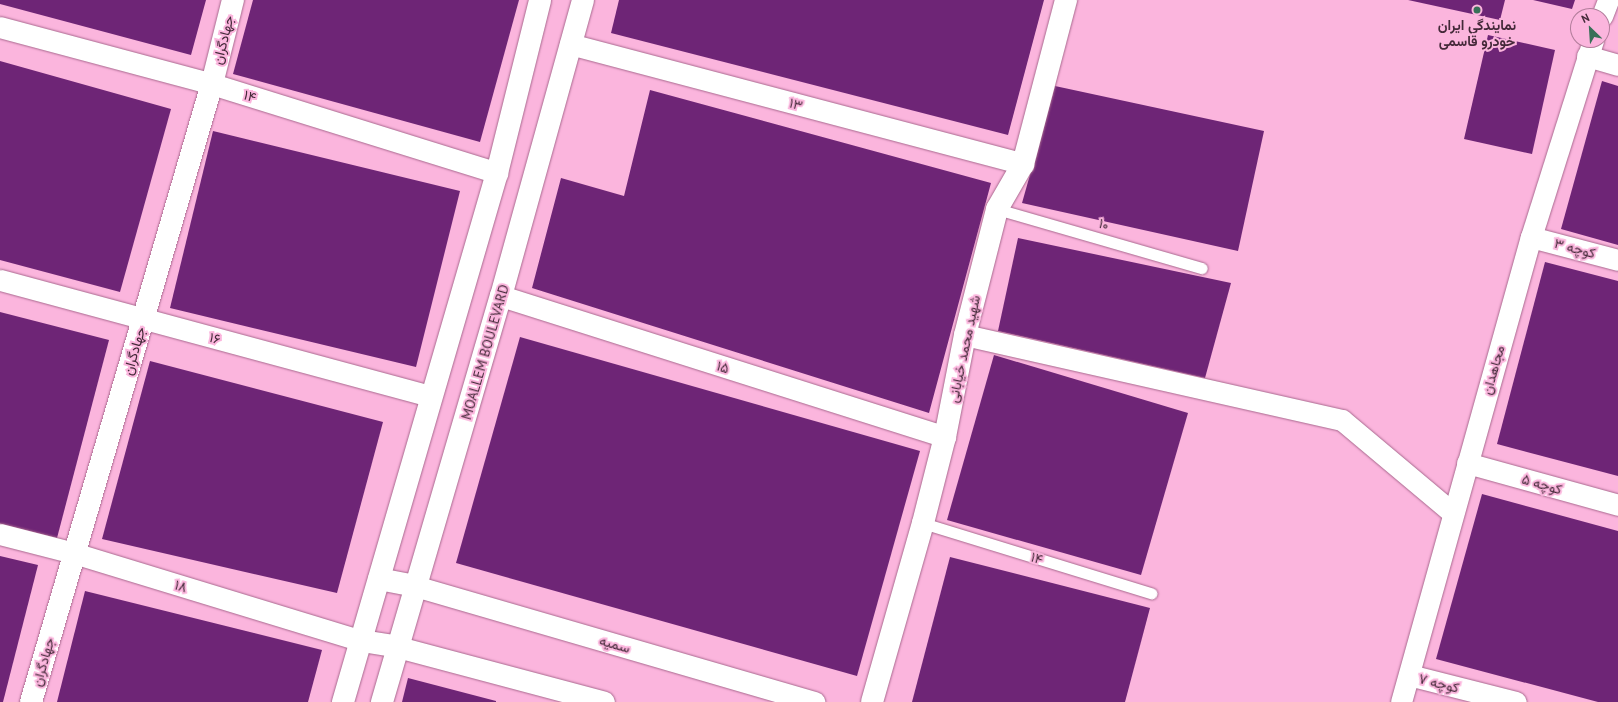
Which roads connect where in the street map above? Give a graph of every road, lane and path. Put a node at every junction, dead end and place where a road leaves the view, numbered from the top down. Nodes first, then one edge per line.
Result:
1 (233, 0) edge
2 (540, 0) edge
3 (583, 0) edge
4 (1066, 0) edge
5 (0, 27) edge
6 (570, 44) junction
7 (1590, 48) edge
8 (1618, 65) edge
9 (212, 84) junction
10 (1023, 164) junction
11 (497, 173) junction
12 (997, 209) junction
13 (1532, 237) junction
14 (1618, 260) edge
15 (1202, 268) dead end
16 (0, 280) edge
17 (501, 296) junction
18 (144, 318) junction
19 (965, 335) junction
20 (430, 396) junction
21 (945, 437) junction
22 (1467, 462) junction
23 (1618, 505) edge
24 (1453, 513) junction
25 (923, 523) junction
26 (0, 534) edge
27 (74, 553) junction
28 (379, 579) junction
29 (415, 586) junction
30 (1152, 593) dead end
31 (362, 642) junction
32 (398, 647) junction
33 (1409, 675) junction
34 (31, 702) edge
35 (343, 702) edge
36 (382, 702) edge
37 (604, 702) edge
38 (815, 702) edge
39 (872, 702) edge
40 (1401, 702) edge
41 (1516, 702) edge

1 - 9 street, جهادگران
2 - 11 street
3 - 6 street, MOALLEM BOULEVARD
4 - 10 street, شهید محمد خیابانی
5 - 9 street, ۱۴
6 - 10 street, ۱۳
6 - 17 street, MOALLEM BOULEVARD
7 - 8 street
7 - 13 street, مجاهدان
9 - 11 street, ۱۴
9 - 18 street, جهادگران
10 - 12 street, شهید محمد خیابانی
11 - 20 street
12 - 15 lane, ۱۰
12 - 19 street, شهید محمد خیابانی
13 - 14 street, کوچه ۳
13 - 22 street, مجاهدان
16 - 18 street, ۱۶
17 - 21 street, ۱۵
17 - 29 street, MOALLEM BOULEVARD
18 - 20 street, ۱۶
18 - 27 street, جهادگران
19 - 21 street, شهید محمد خیابانی
19 - 24 street
20 - 28 street
21 - 25 street, شهید محمد خیابانی
22 - 23 street, کوچه ۵
22 - 24 street, مجاهدان
24 - 33 street, مجاهدان
25 - 30 lane, ۱۴
25 - 39 street, شهید محمد خیابانی
26 - 27 street, ۱۸
27 - 31 street, ۱۸
27 - 34 street, جهادگران
28 - 29 street
28 - 31 street
29 - 32 street, MOALLEM BOULEVARD
29 - 38 street, سمیه
31 - 32 street
31 - 35 street
32 - 36 street, MOALLEM BOULEVARD
32 - 37 street
33 - 40 street, مجاهدان
33 - 41 street, کوچه ۷

